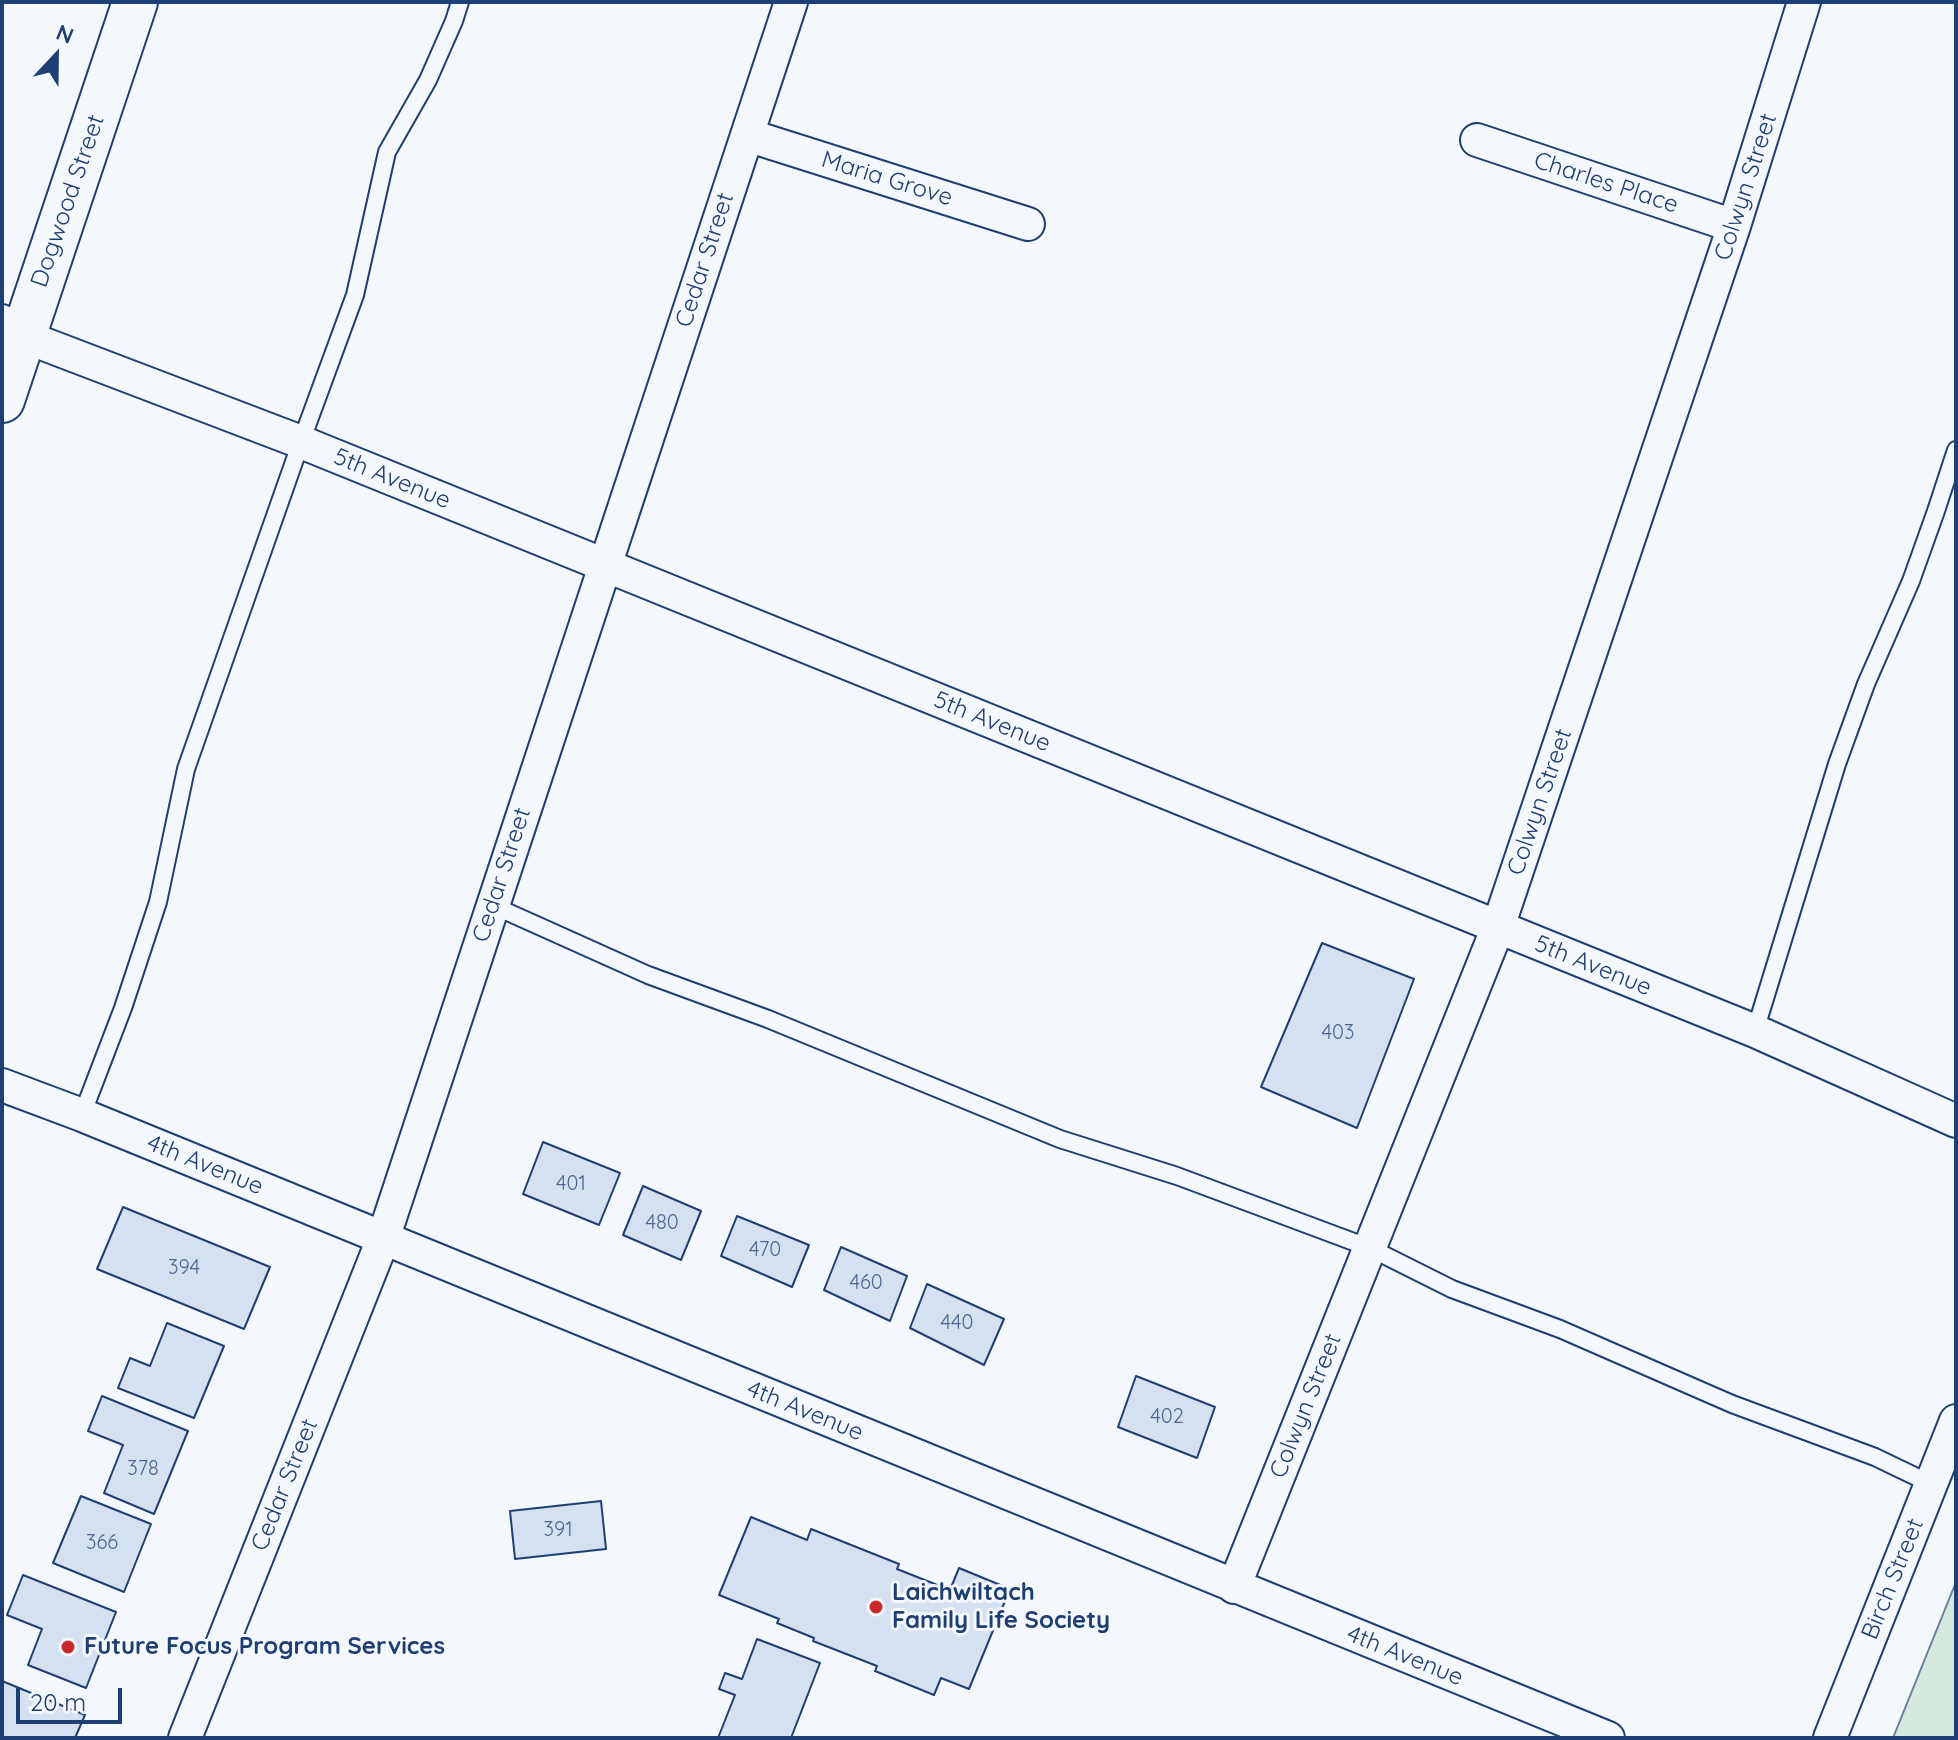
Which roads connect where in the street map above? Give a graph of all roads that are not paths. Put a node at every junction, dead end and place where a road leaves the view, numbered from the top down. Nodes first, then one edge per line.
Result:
1 (135, 2) edge
2 (460, 2) edge
3 (791, 2) edge
4 (1804, 2) edge
5 (747, 135) junction
6 (1477, 140) dead end
7 (1028, 224) dead end
8 (1734, 226) junction
9 (12, 328) edge
10 (2, 400) edge
11 (301, 442) junction
12 (1956, 450) edge
13 (604, 565) junction
14 (492, 905) junction
15 (1498, 927) junction
16 (1755, 1031) junction
17 (2, 1085) edge
18 (82, 1115) junction
19 (1956, 1121) edge
20 (383, 1239) junction
21 (1370, 1248) junction
22 (1956, 1421) edge
23 (1931, 1484) junction
24 (1234, 1587) junction
25 (185, 1738) edge
26 (1608, 1738) edge
27 (1830, 1738) edge

1 - 9 main road, Dogwood Street
2 - 11 lane
3 - 5 street, Cedar Street
4 - 8 street, Colwyn Street
5 - 7 street, Maria Grove
5 - 13 street, Cedar Street
6 - 8 street, Charles Place
8 - 15 street, Colwyn Street
9 - 10 main road, Dogwood Street
9 - 11 street, 5th Avenue
11 - 13 street, 5th Avenue
11 - 18 lane
12 - 16 lane
13 - 14 street, Cedar Street
13 - 15 street, 5th Avenue
14 - 20 street, Cedar Street
14 - 21 lane
15 - 16 street, 5th Avenue
15 - 21 street, Colwyn Street
16 - 19 street, 5th Avenue
17 - 18 street, 4th Avenue
18 - 20 street, 4th Avenue
20 - 24 street, 4th Avenue
20 - 25 street, Cedar Street
21 - 23 lane
21 - 24 street, Colwyn Street
22 - 23 street, Birch Street
23 - 27 street, Birch Street
24 - 26 street, 4th Avenue

